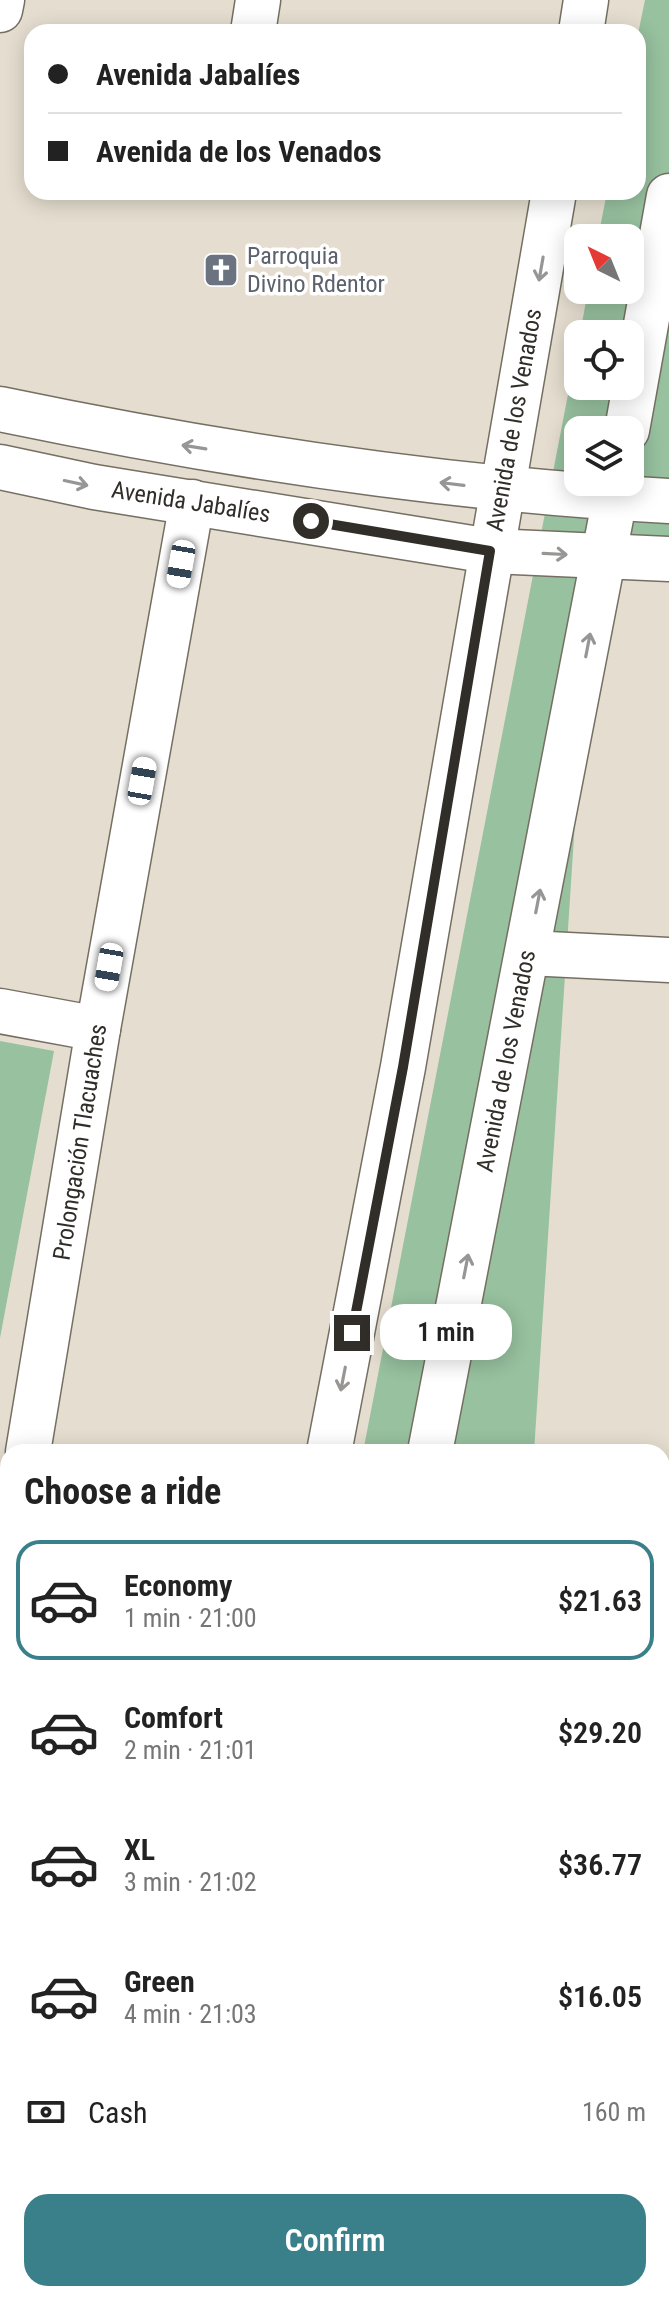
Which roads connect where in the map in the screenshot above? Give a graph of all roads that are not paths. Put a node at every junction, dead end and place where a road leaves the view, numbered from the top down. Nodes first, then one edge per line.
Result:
1 (2, 0) edge
2 (258, 0) edge
3 (586, 0) edge
4 (0, 10) edge
5 (254, 24) edge
6 (582, 24) edge
7 (669, 196) edge
8 (553, 200) edge
9 (0, 409) edge
10 (630, 416) edge
11 (0, 467) edge
12 (504, 490) junction
13 (564, 490) edge
14 (615, 496) edge
15 (644, 496) edge
16 (669, 501) edge
17 (192, 502) junction
18 (490, 551) junction
19 (606, 556) junction
20 (669, 559) edge
21 (528, 953) junction
22 (669, 960) edge
23 (0, 1011) edge
24 (98, 1029) junction
25 (29, 1444) edge
26 (331, 1444) edge
27 (432, 1444) edge

1 - 4 street
2 - 5 street
3 - 6 street
7 - 10 street
8 -> 12 street, Avenida de los Venados
12 -> 9 street
11 -> 17 street, Avenida Jabalíes
12 - 13 street
12 - 18 street, Avenida de los Venados
14 - 19 street, Avenida de los Venados
15 - 16 street
17 - 18 street, Avenida Jabalíes
17 - 24 street, Prolongación Tlacuaches
18 -> 19 street, Avenida Jabalíes
18 -> 26 street, Avenida de los Venados
19 - 20 street, Avenida Jabalíes
21 -> 19 street, Avenida de los Venados
21 - 22 street
27 -> 21 street, Avenida de los Venados
23 - 24 street
24 - 25 street, Prolongación Tlacuaches

